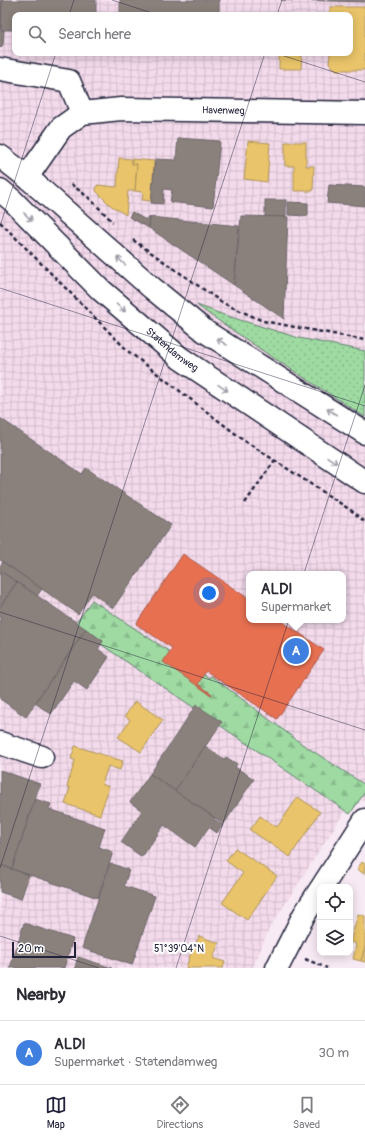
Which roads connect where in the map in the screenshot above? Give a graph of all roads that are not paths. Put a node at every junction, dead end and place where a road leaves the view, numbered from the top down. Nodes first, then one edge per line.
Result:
1 (0, 69) edge
2 (82, 113) junction
3 (365, 113) edge
4 (0, 156) edge
5 (27, 177) junction
6 (6, 196) edge
7 (365, 433) edge
8 (365, 482) edge
9 (0, 742) edge
10 (42, 756) dead end
11 (365, 820) edge
12 (324, 884) edge
13 (317, 895) edge
14 (276, 968) edge

1 - 2 street
2 - 3 street, Havenweg
2 - 5 street
4 - 5 street
5 - 6 street
7 -> 5 street
6 -> 8 street, Statendamweg
9 - 10 street
11 - 12 street
13 - 14 street

